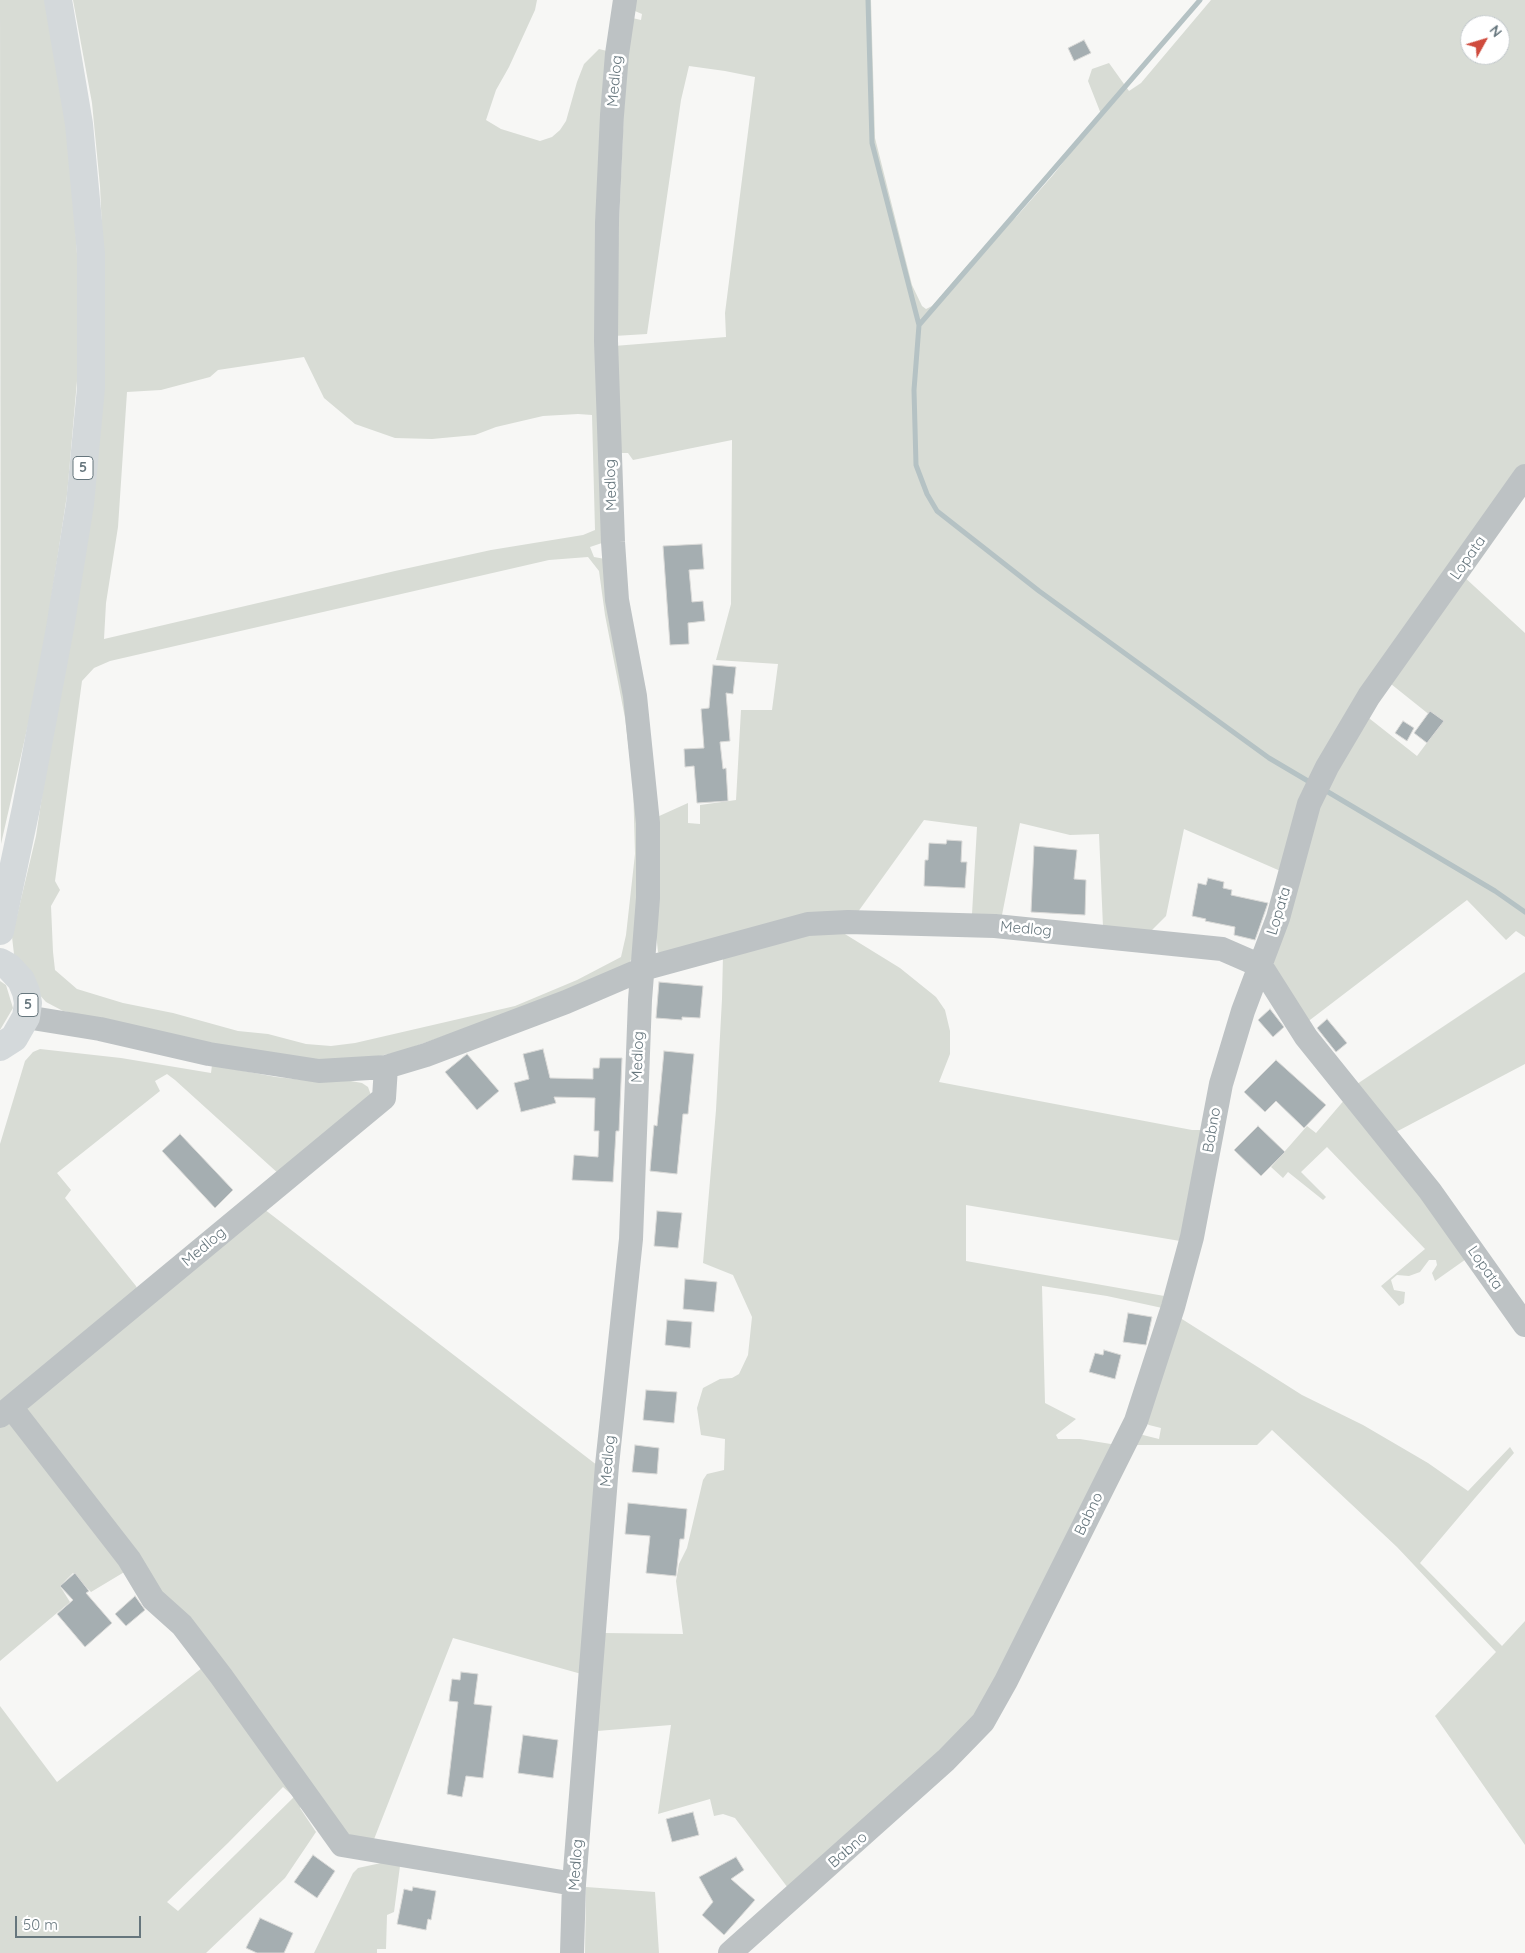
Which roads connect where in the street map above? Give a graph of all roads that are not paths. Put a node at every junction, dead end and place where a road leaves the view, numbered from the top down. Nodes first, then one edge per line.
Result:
1 (58, 0) edge
2 (625, 0) edge
3 (1525, 476) edge
4 (0, 931) edge
5 (0, 962) edge
6 (1261, 966) junction
7 (643, 969) junction
8 (26, 1017) junction
9 (0, 1047) edge
10 (386, 1067) junction
11 (1525, 1325) edge
12 (5, 1411) edge
13 (574, 1884) junction
14 (572, 1953) edge
15 (730, 1953) edge

1 - 4 main road, 5
2 - 7 street, Medlog
3 - 6 street, Lopata
5 - 8 main road, 5
6 - 7 street, Medlog
6 - 11 street, Lopata
6 - 15 street, Babno
7 - 10 street
7 - 13 street, Medlog
8 - 9 main road, 5
8 - 10 street
10 - 12 street, Medlog
12 - 13 street
13 - 14 street, Medlog

